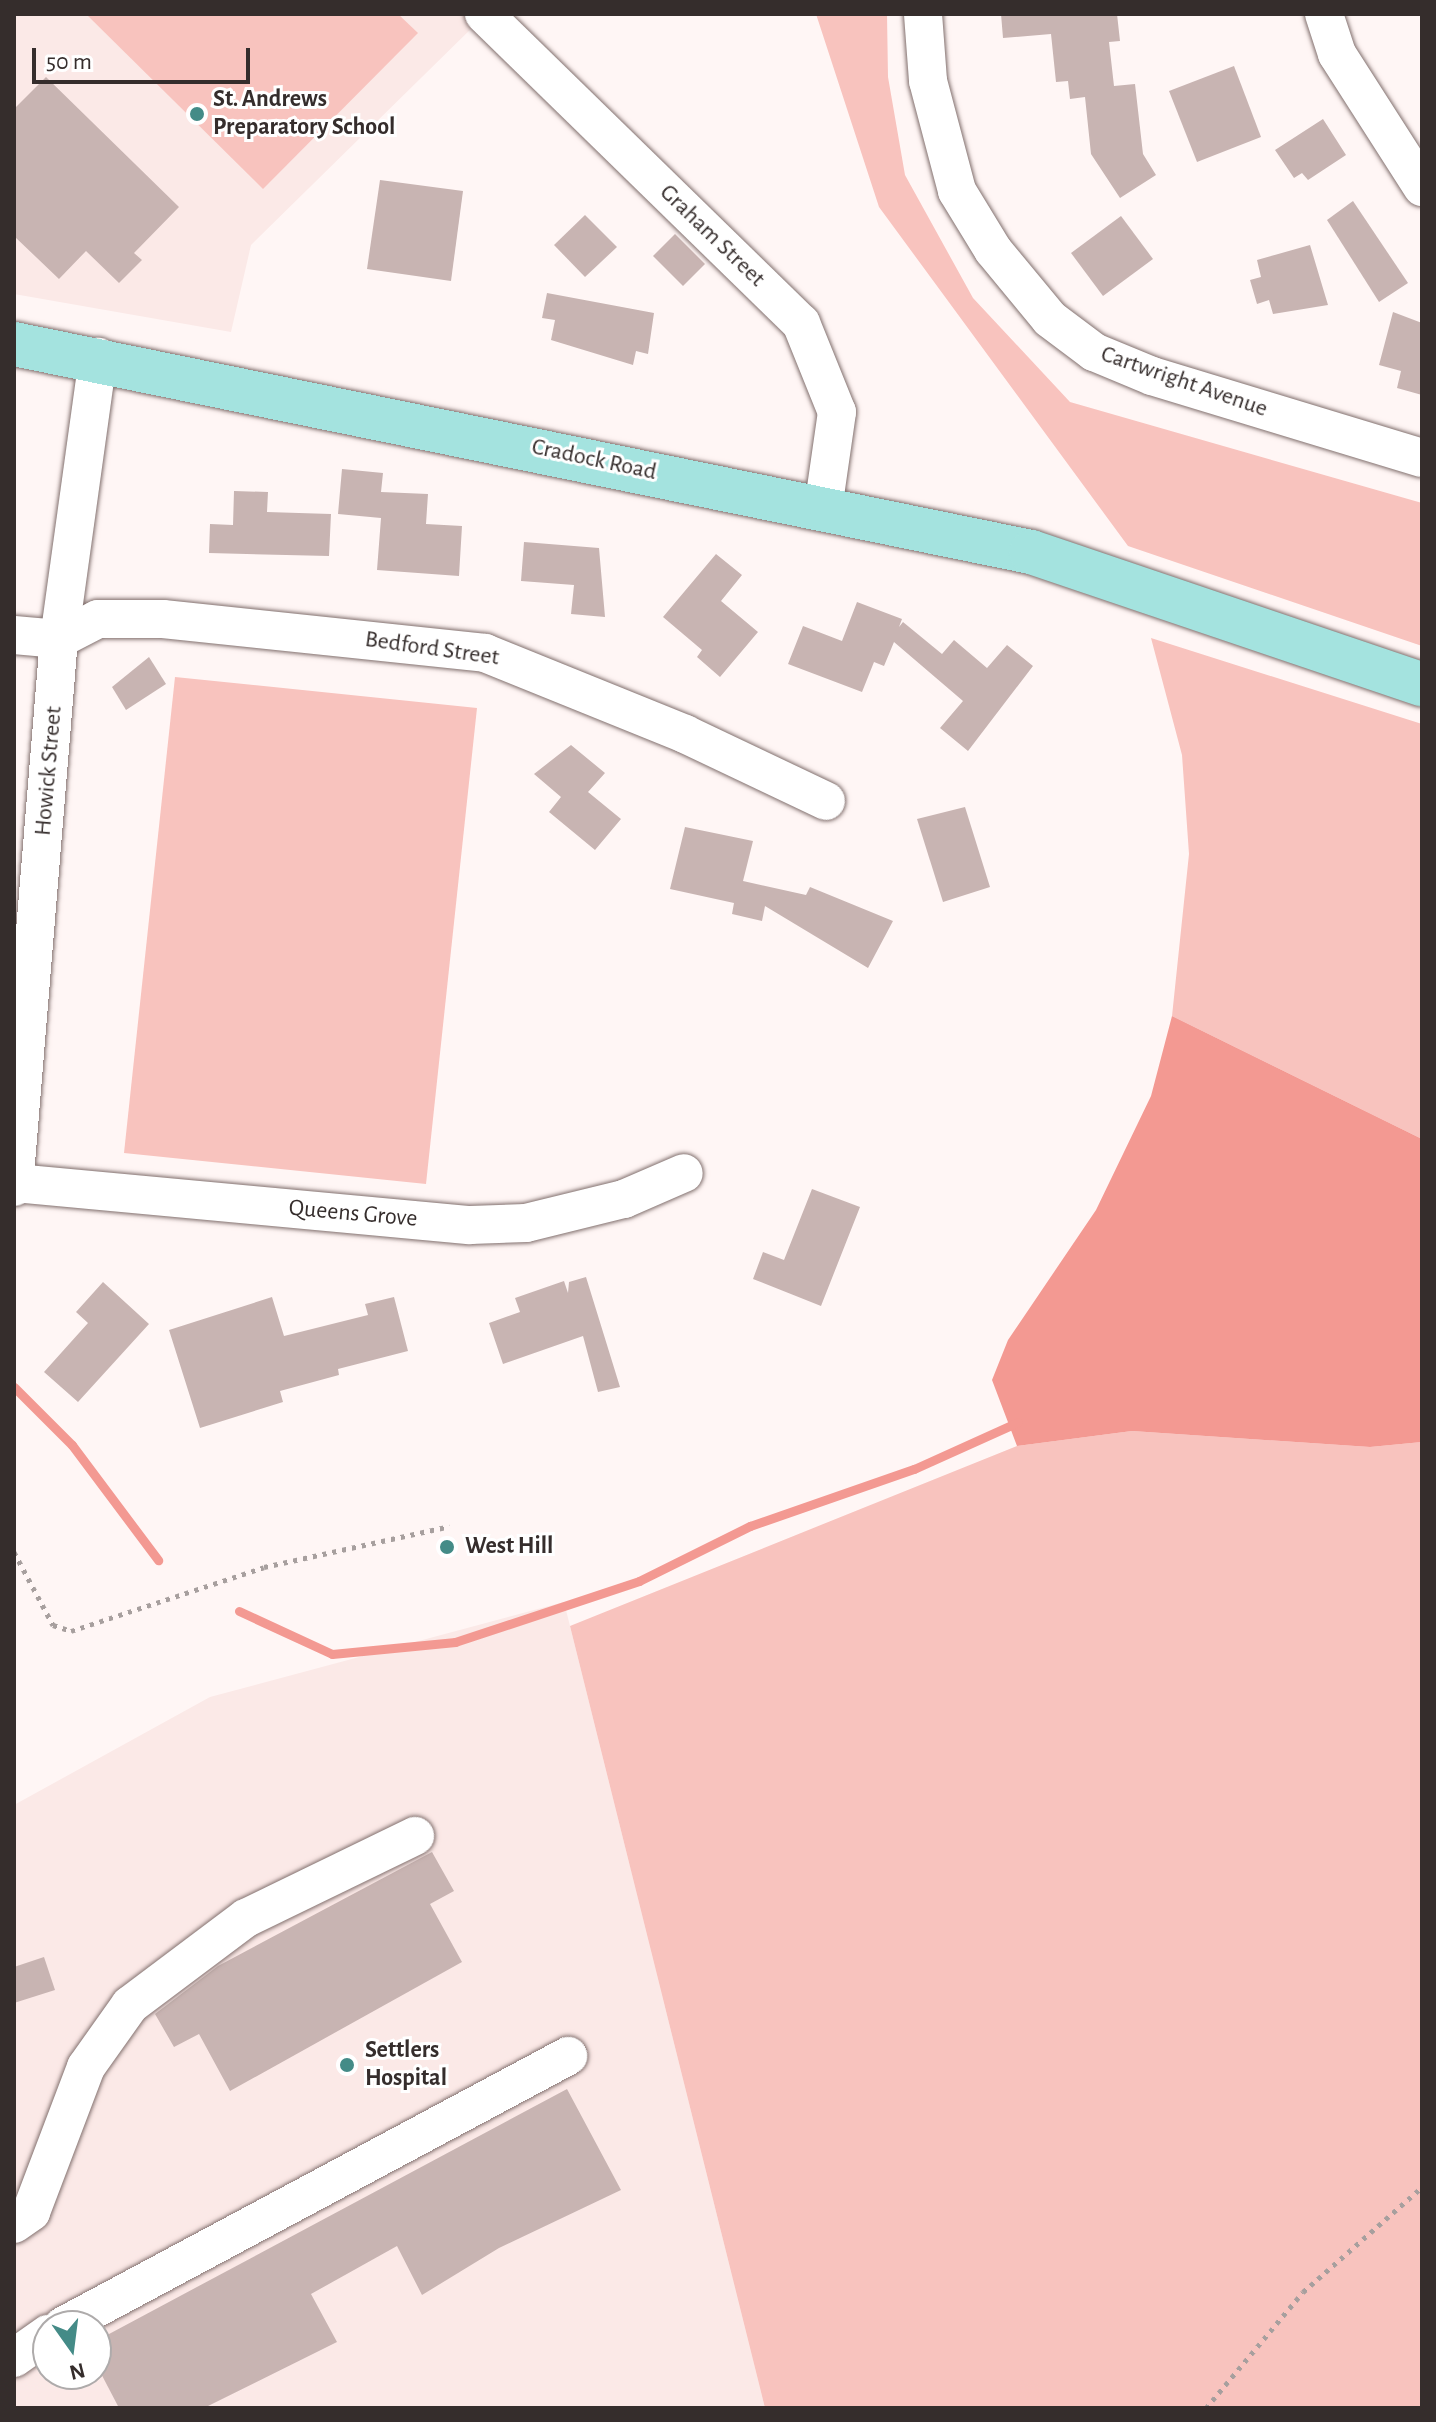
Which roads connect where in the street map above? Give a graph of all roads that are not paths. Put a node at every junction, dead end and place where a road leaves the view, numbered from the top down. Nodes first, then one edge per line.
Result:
1 (484, 14) edge
2 (923, 14) edge
3 (1324, 14) edge
4 (1422, 187) edge
5 (14, 344) edge
6 (98, 357) junction
7 (1422, 458) edge
8 (823, 509) junction
9 (14, 635) edge
10 (59, 639) junction
11 (1422, 684) edge
12 (826, 801) dead end
13 (684, 1173) dead end
14 (14, 1185) edge
15 (415, 1836) dead end
16 (568, 2056) dead end
17 (14, 2224) edge
18 (93, 2310) edge
19 (32, 2345) edge
20 (14, 2358) edge

1 - 8 street, Graham Street
2 - 7 street, Cartwright Avenue
3 - 4 street
5 - 6 main road, Cradock Road
6 - 8 main road, Cradock Road
6 - 10 street, Howick Street
8 - 11 main road, Cradock Road
9 - 10 street
10 - 12 street, Bedford Street
10 - 14 street, Howick Street
13 - 14 street, Queens Grove
15 - 17 street
16 - 18 street
19 - 20 street

